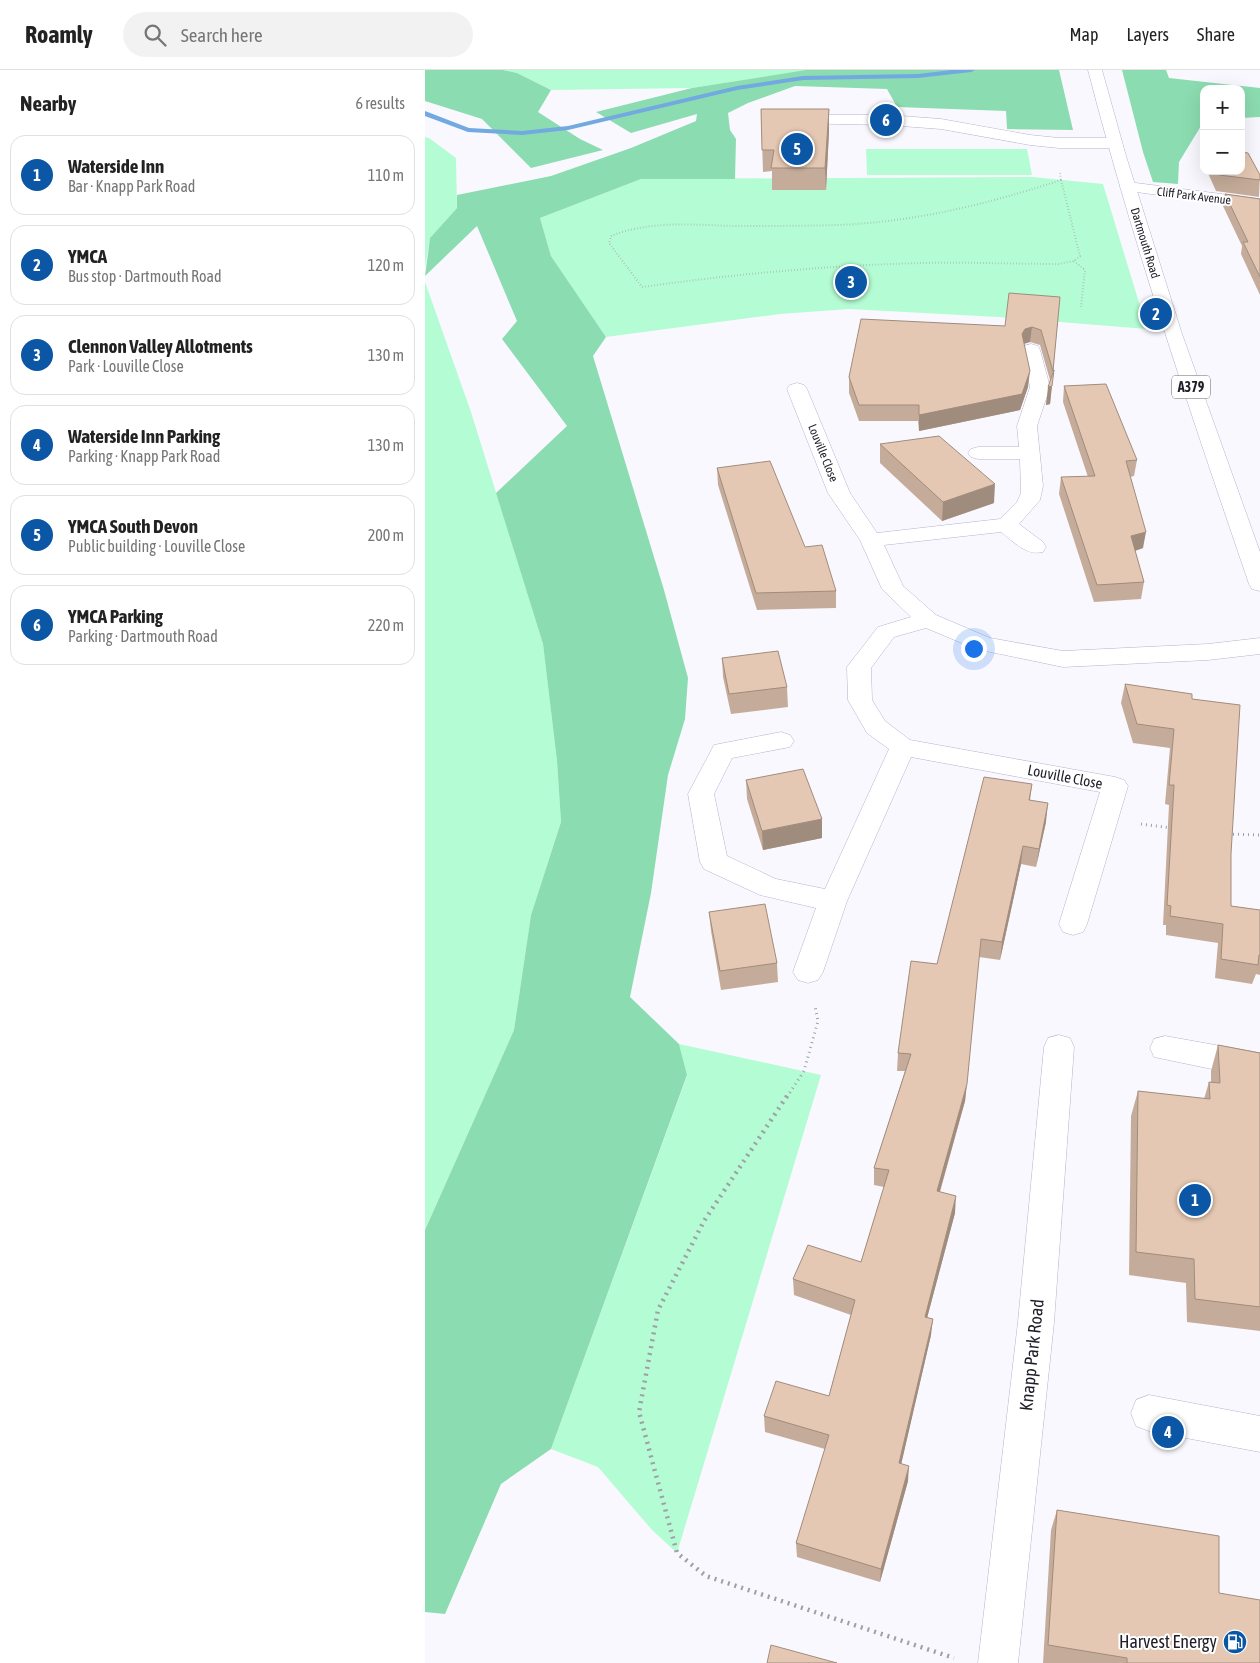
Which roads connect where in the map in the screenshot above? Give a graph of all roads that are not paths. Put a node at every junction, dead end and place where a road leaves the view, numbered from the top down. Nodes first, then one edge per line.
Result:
1 (1095, 70) edge
2 (778, 120) edge
3 (1114, 143) junction
4 (1128, 187) junction
5 (1260, 204) edge
6 (1031, 350) dead end
7 (797, 390) dead end
8 (1030, 452) junction
9 (978, 453) dead end
10 (1006, 525) junction
11 (871, 540) junction
12 (1035, 546) dead end
13 (1260, 584) edge
14 (928, 620) junction
15 (1260, 646) edge
16 (781, 741) dead end
17 (903, 747) junction
18 (833, 901) junction
19 (1073, 924) dead end
20 (809, 972) road end
21 (1059, 1047) dead end
22 (1165, 1048) dead end
23 (1260, 1066) edge
24 (1149, 1413) dead end
25 (1260, 1434) edge
26 (998, 1663) edge

1 - 3 street, Dartmouth Road / A379
2 - 3 street
3 - 4 street, Dartmouth Road / A379
4 - 5 street, Cliff Park Avenue
4 - 13 street, Dartmouth Road / A379
6 - 8 street
7 - 11 street, Louville Close
8 - 9 street
8 - 10 street
10 - 11 street
10 - 12 street
11 - 14 street, Louville Close
14 - 15 street, Louville Close
14 - 17 street, Louville Close
16 - 18 street
17 - 18 street
17 - 19 street, Louville Close
18 - 20 street
21 - 26 street, Knapp Park Road
22 - 23 street
24 - 25 street

